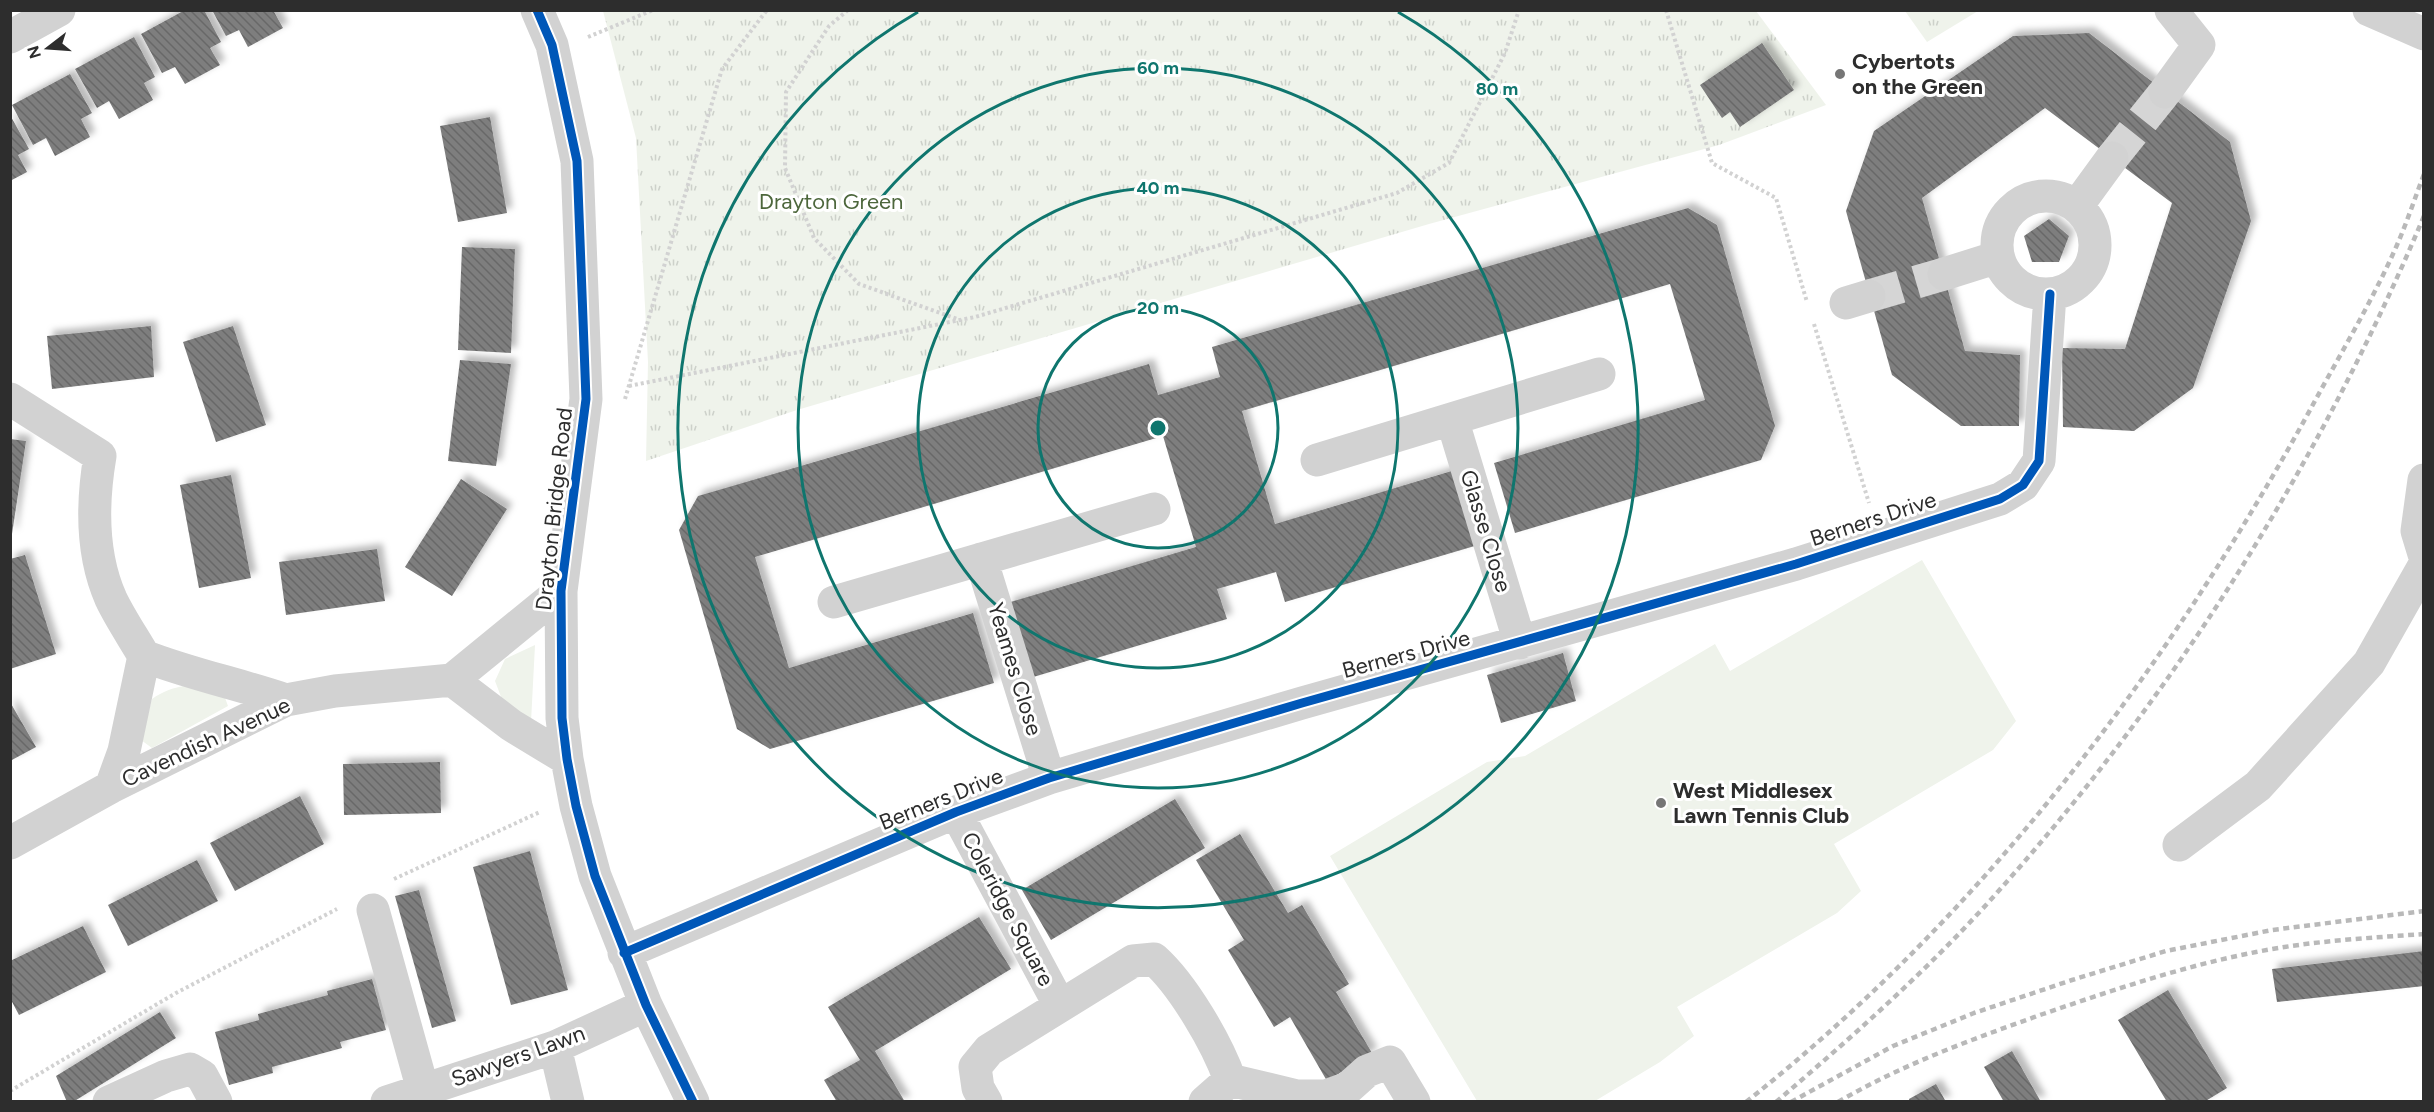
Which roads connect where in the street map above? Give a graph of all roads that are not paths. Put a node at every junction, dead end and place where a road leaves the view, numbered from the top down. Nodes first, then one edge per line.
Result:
1 (59, 10) edge
2 (537, 10) edge
3 (2171, 10) edge
4 (2369, 10) edge
5 (2424, 34) edge
6 (10, 37) edge
7 (2165, 92) tunnel mouth
8 (2112, 158) tunnel mouth
9 (2077, 206) junction
10 (1998, 257) junction
11 (1944, 274) tunnel mouth
12 (2050, 294) junction
13 (1599, 374) dead end
14 (10, 399) edge
15 (1452, 419) junction
16 (1317, 460) dead end
17 (2424, 480) edge
18 (1154, 509) dead end
19 (2424, 554) edge
20 (981, 559) junction
21 (2424, 566) edge
22 (561, 591) junction
23 (834, 602) dead end
24 (1520, 643) junction
25 (144, 656) junction
26 (452, 680) junction
27 (286, 700) junction
28 (567, 759) junction
29 (1049, 778) junction
30 (111, 787) junction
31 (956, 812) junction
32 (10, 843) edge
33 (2179, 845) dead end
34 (369, 899) road end
35 (624, 953) junction
36 (646, 1005) junction
37 (1060, 1006) junction
38 (555, 1047) junction
39 (1230, 1080) junction
40 (434, 1092) edge
41 (109, 1101) edge
42 (216, 1101) edge
43 (387, 1101) edge
44 (568, 1101) edge
45 (693, 1101) edge
46 (986, 1101) edge
47 (1205, 1101) edge
48 (1414, 1101) edge

1 - 6 street
2 - 22 street, Drayton Bridge Road
3 - 7 street
4 - 5 street
8 - 9 street
9 - 10 street
9 - 12 street
10 - 11 street
10 - 12 street
12 - 24 street, Berners Drive
13 - 15 street
14 - 25 street
15 - 16 street
15 - 24 street, Glasse Close
17 - 19 street
18 - 20 street
20 - 23 street
20 - 29 street, Yeames Close
21 - 33 street
22 - 26 street
22 - 28 street, Drayton Bridge Road
24 - 29 street, Berners Drive
25 - 27 street
25 - 30 street
26 - 27 street, Cavendish Avenue
26 - 28 street
27 - 30 street, Cavendish Avenue
28 - 35 street, Drayton Bridge Road
29 - 31 street, Berners Drive
30 - 32 street, Cavendish Avenue
31 - 35 street, Berners Drive
31 - 37 street, Coleridge Square
34 - 40 street
35 - 36 street, Drayton Bridge Road
36 - 38 street, Sawyers Lawn
36 - 45 street, Drayton Bridge Road
37 - 39 street, Coleridge Square
37 - 46 street, Coleridge Square
38 - 40 street, Sawyers Lawn
38 - 44 street
39 - 47 street
39 - 48 street
40 - 43 street, Sawyers Lawn
41 - 42 street

